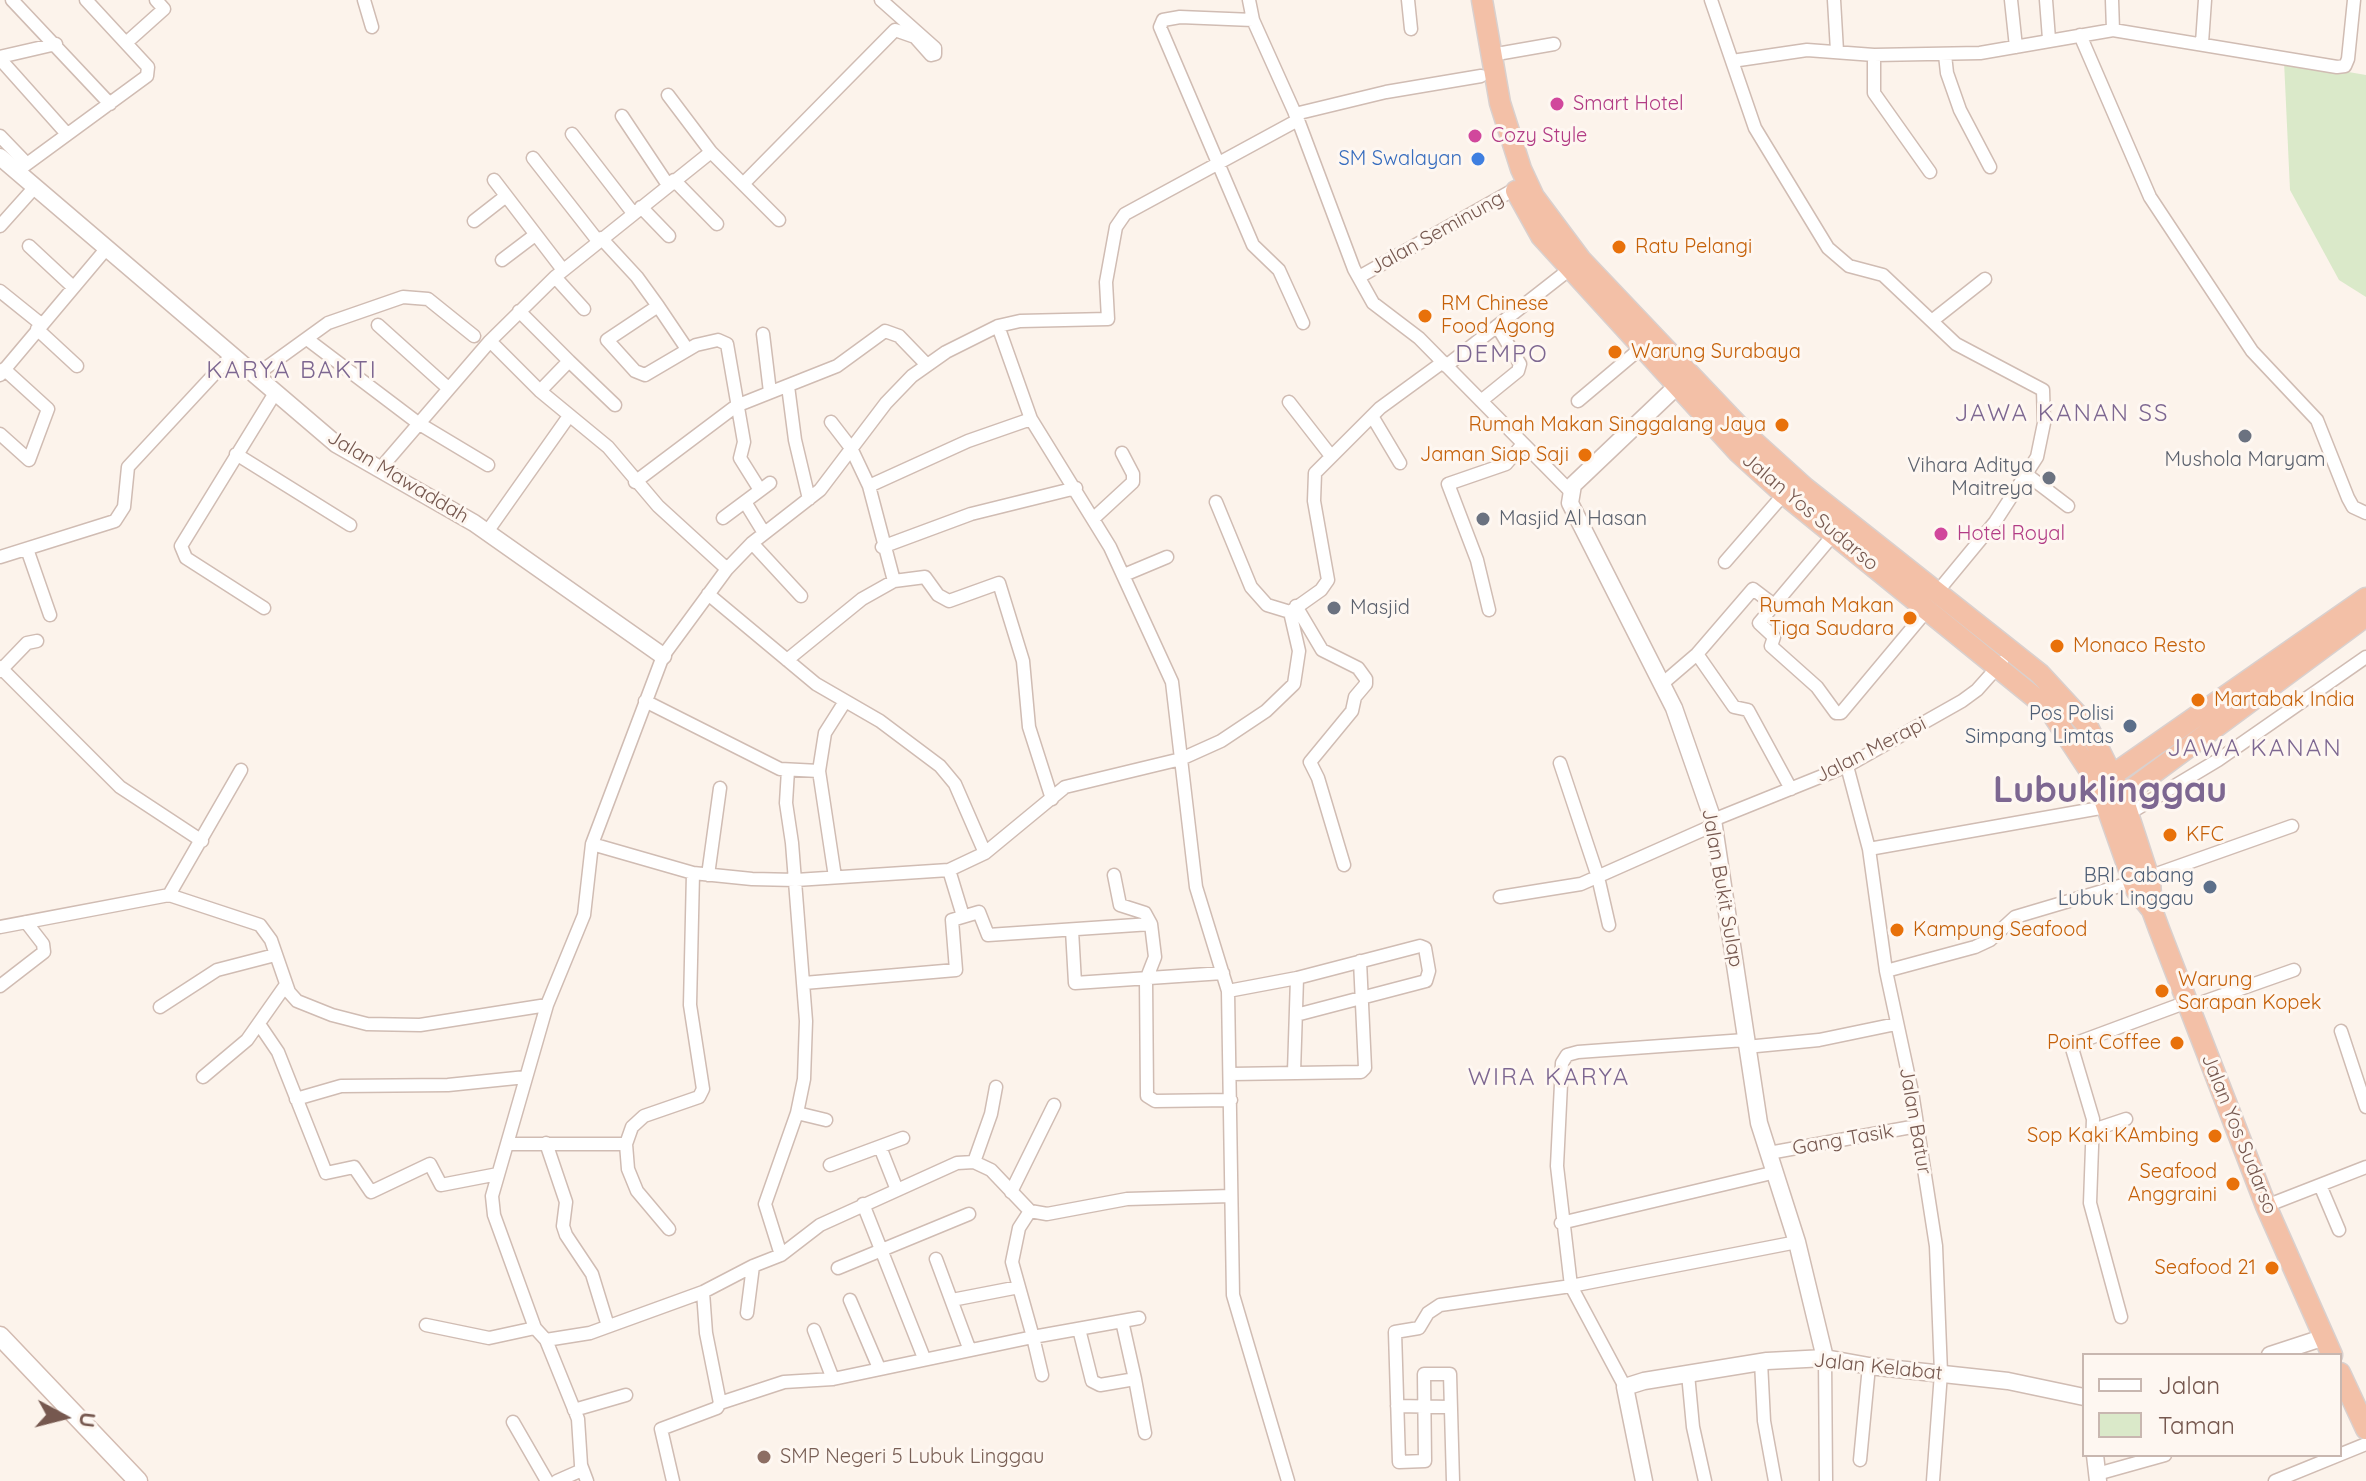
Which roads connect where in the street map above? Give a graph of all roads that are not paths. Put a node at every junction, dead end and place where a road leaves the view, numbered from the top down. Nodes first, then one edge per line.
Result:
1 (12, 0) edge
2 (86, 0) edge
3 (364, 0) edge
4 (881, 0) edge
5 (1249, 0) edge
6 (1408, 0) edge
7 (1470, 0) edge
8 (1482, 0) edge
9 (1711, 0) edge
10 (1834, 0) edge
11 (2011, 0) edge
12 (2046, 0) edge
13 (2112, 0) edge
14 (2205, 0) edge
15 (2354, 0) edge
16 (164, 3) edge
17 (1253, 20) junction
18 (372, 27) dead end
19 (1411, 29) dead end
20 (2113, 30) junction
21 (2080, 35) junction
22 (2049, 39) junction
23 (126, 43) junction
24 (2202, 43) junction
25 (56, 44) junction
26 (1554, 44) dead end
27 (2016, 47) junction
28 (1837, 51) junction
29 (1491, 55) junction
30 (1874, 55) junction
31 (1945, 55) junction
32 (0, 58) edge
33 (1732, 61) junction
34 (1481, 76) junction
35 (668, 95) dead end
36 (110, 104) junction
37 (622, 116) dead end
38 (1296, 117) junction
39 (67, 134) junction
40 (572, 134) dead end
41 (0, 136) edge
42 (1505, 143) junction
43 (711, 152) junction
44 (0, 157) edge
45 (533, 158) dead end
46 (1218, 161) junction
47 (1990, 167) dead end
48 (21, 168) junction
49 (1930, 172) dead end
50 (494, 180) dead end
51 (671, 183) junction
52 (743, 184) junction
53 (34, 188) junction
54 (1515, 189) junction
55 (506, 196) junction
56 (637, 210) junction
57 (779, 220) dead end
58 (474, 221) dead end
59 (717, 224) dead end
60 (0, 226) edge
61 (535, 235) junction
62 (669, 236) dead end
63 (599, 240) junction
64 (29, 246) dead end
65 (106, 249) junction
66 (502, 260) dead end
67 (1570, 269) junction
68 (559, 273) junction
69 (1359, 277) junction
70 (1985, 279) dead end
71 (73, 287) junction
72 (0, 291) edge
73 (658, 306) junction
74 (584, 309) dead end
75 (519, 311) junction
76 (1933, 320) junction
77 (1303, 323) dead end
78 (378, 325) dead end
79 (998, 326) junction
80 (1497, 326) junction
81 (39, 327) junction
82 (763, 334) dead end
83 (474, 336) dead end
84 (307, 339) junction
85 (490, 341) junction
86 (1641, 348) junction
87 (687, 349) junction
88 (232, 355) junction
89 (569, 361) junction
90 (1445, 364) junction
91 (927, 365) junction
92 (77, 366) dead end
93 (3, 367) edge
94 (256, 375) junction
95 (1684, 381) junction
96 (788, 386) junction
97 (448, 388) junction
98 (540, 391) junction
99 (770, 392) junction
100 (275, 393) junction
101 (1481, 401) junction
102 (1578, 401) dead end
103 (1289, 402) dead end
104 (615, 405) dead end
105 (736, 406) junction
106 (569, 416) junction
107 (1372, 416) junction
108 (1031, 419) junction
109 (831, 422) dead end
110 (418, 423) junction
111 (0, 434) edge
112 (1523, 444) junction
113 (851, 448) junction
114 (1122, 453) dead end
115 (236, 454) junction
116 (1331, 456) junction
117 (1400, 463) dead end
118 (488, 465) dead end
119 (379, 470) junction
120 (2026, 474) junction
121 (635, 482) junction
122 (869, 486) junction
123 (1076, 488) junction
124 (1571, 492) junction
125 (1784, 494) junction
126 (809, 499) junction
127 (745, 502) junction
128 (1216, 502) dead end
129 (2068, 506) dead end
130 (2366, 513) edge
131 (723, 518) dead end
132 (1094, 518) junction
133 (350, 525) dead end
134 (487, 532) junction
135 (764, 533) junction
136 (1834, 534) junction
137 (752, 543) junction
138 (882, 547) junction
139 (27, 549) junction
140 (0, 557) edge
141 (1167, 557) dead end
142 (1725, 562) dead end
143 (727, 569) junction
144 (1124, 575) junction
145 (894, 581) junction
146 (708, 594) junction
147 (801, 596) dead end
148 (2366, 598) edge
149 (1933, 600) junction
150 (1774, 605) junction
151 (1295, 607) junction
152 (264, 608) dead end
153 (1489, 610) dead end
154 (50, 615) dead end
155 (2366, 616) edge
156 (37, 641) dead end
157 (1697, 654) junction
158 (663, 656) junction
159 (2366, 657) edge
160 (2005, 659) junction
161 (787, 660) junction
162 (0, 669) edge
163 (1662, 684) junction
164 (645, 701) junction
165 (844, 703) junction
166 (1181, 759) junction
167 (1560, 763) dead end
168 (1847, 766) junction
169 (241, 770) dead end
170 (788, 770) junction
171 (819, 771) junction
172 (2106, 780) junction
173 (720, 788) dead end
174 (1791, 789) junction
175 (1052, 799) junction
176 (2119, 806) junction
177 (1714, 823) junction
178 (2292, 826) dead end
179 (202, 841) junction
180 (592, 844) junction
181 (1869, 849) junction
182 (985, 853) junction
183 (1344, 865) dead end
184 (949, 870) junction
185 (693, 873) junction
186 (708, 875) junction
187 (1114, 875) dead end
188 (835, 877) junction
189 (1598, 877) junction
190 (2140, 879) junction
191 (796, 880) junction
192 (169, 895) junction
193 (1500, 897) dead end
194 (963, 916) junction
195 (26, 922) junction
196 (1151, 924) junction
197 (1609, 925) dead end
198 (0, 927) edge
199 (1072, 930) junction
200 (275, 955) junction
201 (1360, 961) junction
202 (2294, 970) dead end
203 (1886, 971) junction
204 (1223, 973) junction
205 (1297, 978) junction
206 (1146, 980) junction
207 (804, 983) junction
208 (0, 986) edge
209 (285, 986) junction
210 (1228, 991) junction
211 (1363, 997) junction
212 (2188, 1004) junction
213 (547, 1005) junction
214 (160, 1007) dead end
215 (1296, 1015) junction
216 (259, 1024) junction
217 (1896, 1024) junction
218 (2341, 1031) dead end
219 (1746, 1044) junction
220 (2366, 1061) edge
221 (2352, 1065) junction
222 (1294, 1072) junction
223 (1231, 1074) junction
224 (203, 1077) dead end
225 (526, 1077) junction
226 (996, 1087) dead end
227 (296, 1099) junction
228 (1231, 1100) junction
229 (1054, 1105) dead end
230 (2366, 1107) edge
231 (797, 1113) junction
232 (2126, 1119) dead end
233 (826, 1120) dead end
234 (1917, 1126) junction
235 (2093, 1130) junction
236 (903, 1138) dead end
237 (546, 1143) junction
238 (507, 1144) junction
239 (626, 1144) junction
240 (880, 1147) junction
241 (1769, 1153) junction
242 (974, 1162) junction
243 (830, 1165) dead end
244 (2366, 1167) edge
245 (1776, 1172) junction
246 (498, 1174) junction
247 (2320, 1185) junction
248 (897, 1190) junction
249 (1011, 1192) junction
250 (1231, 1196) junction
251 (863, 1204) junction
252 (2266, 1206) junction
253 (1030, 1211) junction
254 (969, 1214) dead end
255 (1561, 1223) junction
256 (669, 1229) dead end
257 (2339, 1230) dead end
258 (1797, 1242) junction
259 (881, 1250) junction
260 (781, 1255) junction
261 (936, 1259) dead end
262 (753, 1266) junction
263 (838, 1268) dead end
264 (1571, 1286) junction
265 (1019, 1287) junction
266 (703, 1292) junction
267 (850, 1300) dead end
268 (952, 1300) junction
269 (747, 1313) dead end
270 (2121, 1317) dead end
271 (1139, 1318) dead end
272 (1122, 1321) junction
273 (426, 1325) dead end
274 (608, 1326) junction
275 (535, 1328) junction
276 (1079, 1329) junction
277 (814, 1330) dead end
278 (0, 1336) edge
279 (1033, 1337) junction
280 (546, 1340) junction
281 (2329, 1346) edge
282 (969, 1348) junction
283 (2283, 1353) edge
284 (924, 1358) junction
285 (1825, 1358) junction
286 (1761, 1362) junction
287 (1869, 1366) junction
288 (879, 1368) junction
289 (1941, 1373) junction
290 (1688, 1374) junction
291 (1042, 1375) dead end
292 (833, 1379) junction
293 (1135, 1379) junction
294 (2342, 1383) edge
295 (1625, 1387) junction
296 (626, 1395) dead end
297 (2082, 1397) edge
298 (720, 1403) junction
299 (1397, 1406) junction
300 (1425, 1406) junction
301 (1450, 1407) junction
302 (574, 1410) junction
303 (513, 1422) dead end
304 (2366, 1429) edge
305 (1145, 1433) dead end
306 (2366, 1444) edge
307 (2342, 1454) edge
308 (2095, 1457) edge
309 (2159, 1457) edge
310 (2334, 1457) edge
311 (1860, 1460) dead end
312 (584, 1476) edge
313 (1452, 1476) edge
314 (2097, 1478) edge
315 (138, 1481) edge
316 (547, 1481) edge
317 (557, 1481) edge
318 (673, 1481) edge
319 (1288, 1481) edge
320 (1644, 1481) edge
321 (1705, 1481) edge
322 (1775, 1481) edge
323 (1826, 1481) edge
324 (1933, 1481) edge
325 (2275, 1481) edge

1 - 25 street
2 - 23 street
3 - 18 street
4 - 52 street
5 - 17 street
6 - 19 street
7 - 34 highway, Jalan Yos Sudarso
8 - 29 highway, Jalan Yos Sudarso
9 - 33 street
10 - 28 street
11 - 27 street
12 - 22 street
13 - 20 street
14 - 24 street
15 - 24 street
16 - 23 street
17 - 38 street
17 - 46 street
20 - 21 street
20 - 24 street
21 - 22 street
21 - 130 street
22 - 27 street
23 - 36 street
25 - 32 street
25 - 36 street
26 - 29 street
27 - 31 street
28 - 30 street
28 - 33 street
29 - 42 highway, Jalan Yos Sudarso
30 - 31 street
30 - 49 street
31 - 47 street
32 - 39 street
33 - 76 street
34 - 38 street
34 - 42 highway, Jalan Yos Sudarso
35 - 43 street
36 - 39 street
37 - 51 street
38 - 46 street
38 - 69 street
39 - 48 street
40 - 56 street
41 - 48 street
42 - 54 highway, Jalan Yos Sudarso
42 - 95 highway, Jalan Yos Sudarso
43 - 51 street
43 - 52 street
44 - 48 street, Jalan Mawaddah
45 - 63 street
46 - 77 street
46 - 79 street
48 - 53 street, Jalan Mawaddah
50 - 55 street
51 - 56 street
51 - 59 street
52 - 57 street
53 - 60 street
53 - 65 street, Jalan Mawaddah
54 - 67 highway, Jalan Yos Sudarso
54 - 69 street, Jalan Seminung
55 - 58 street
55 - 61 street
56 - 62 street
56 - 63 street
61 - 66 street
61 - 68 street
63 - 68 street
63 - 73 street
64 - 71 street
65 - 71 street
65 - 88 street, Jalan Mawaddah
67 - 80 street
67 - 86 highway, Jalan Yos Sudarso
68 - 74 street
68 - 75 street
69 - 90 street
70 - 76 street
71 - 81 street
72 - 81 street
73 - 87 street
73 - 87 street
75 - 85 street
75 - 89 street
76 - 120 street
78 - 97 street
79 - 91 street
79 - 108 street
80 - 90 street
80 - 101 street
81 - 92 street
81 - 93 street
82 - 99 street
83 - 84 street
84 - 94 street
84 - 110 street
85 - 97 street
85 - 98 street
86 - 95 highway, Jalan Yos Sudarso
86 - 102 street
87 - 105 street
88 - 94 street, Jalan Mawaddah
88 - 139 street
89 - 98 street
89 - 104 street
90 - 101 street
90 - 107 street
91 - 96 street
91 - 113 street
93 - 111 street
94 - 100 street, Jalan Mawaddah
95 - 124 street
95 - 125 highway, Jalan Yos Sudarso
95 - 149 highway, Jalan Yos Sudarso
96 - 99 street
96 - 126 street
97 - 110 street
98 - 106 street
99 - 105 street
100 - 115 street
100 - 119 street, Jalan Mawaddah
101 - 112 street
103 - 116 street
105 - 121 street
105 - 127 street
106 - 121 street
106 - 134 street
107 - 116 street
107 - 117 street
108 - 122 street
108 - 123 street
109 - 113 street
110 - 118 street
110 - 119 street
112 - 124 street
112 - 153 street
113 - 122 street
113 - 126 street
114 - 132 street
115 - 133 street
115 - 152 street
116 - 151 street
119 - 134 street, Jalan Mawaddah
120 - 129 street
120 - 149 street
121 - 143 street
122 - 138 street
123 - 132 street
123 - 138 street
124 - 163 street, Jalan Bukit Sulap
125 - 136 highway, Jalan Yos Sudarso
125 - 142 street
126 - 135 street
127 - 131 street
127 - 135 street
128 - 151 street
132 - 144 street
134 - 158 street, Jalan Mawaddah
135 - 137 street
136 - 149 highway, Jalan Yos Sudarso
136 - 150 street
137 - 143 street
137 - 147 street
138 - 145 street
139 - 140 street
139 - 154 street
141 - 144 street
143 - 146 street
144 - 166 street
145 - 161 street
145 - 175 street
146 - 158 street
146 - 161 street
148 - 172 highway
149 - 150 street
149 - 160 highway, Jalan Yos Sudarso
150 - 157 street
151 - 166 street
151 - 183 street
155 - 176 highway
156 - 162 street
157 - 163 street
157 - 174 street
158 - 164 street
159 - 176 street
160 - 168 street, Jalan Merapi
160 - 172 highway, Jalan Yos Sudarso
161 - 165 street
162 - 179 street
163 - 177 street, Jalan Bukit Sulap
164 - 170 street
164 - 180 street
165 - 171 street
165 - 182 street
166 - 175 street
166 - 204 street
167 - 189 street
168 - 174 street, Jalan Merapi
168 - 181 street, Jalan Batur
169 - 179 street
170 - 171 street
170 - 191 street
171 - 188 street
172 - 176 highway, Jalan Yos Sudarso
173 - 186 street
174 - 177 street, Jalan Merapi
175 - 182 street
176 - 181 street
176 - 190 highway, Jalan Yos Sudarso
177 - 189 street, Jalan Merapi
177 - 219 street, Jalan Bukit Sulap
178 - 190 street
179 - 192 street
180 - 185 street
180 - 213 street
181 - 203 street, Jalan Batur
182 - 184 street
184 - 188 street
184 - 194 street
185 - 186 street
185 - 239 street
186 - 191 street
187 - 196 street
188 - 191 street
189 - 193 street, Jalan Merapi
189 - 197 street
190 - 203 street
190 - 212 highway, Jalan Yos Sudarso
191 - 207 street
192 - 195 street
192 - 200 street
194 - 199 street
194 - 207 street
195 - 198 street
195 - 208 street
196 - 199 street
196 - 206 street
199 - 206 street
200 - 209 street
200 - 214 street
201 - 205 street
201 - 211 street
201 - 211 street
202 - 212 street
203 - 217 street, Jalan Batur
204 - 206 street
204 - 210 street
205 - 210 street
205 - 215 street
206 - 228 street
207 - 231 street
209 - 213 street
209 - 216 street
210 - 223 street
211 - 215 street
211 - 222 street
212 - 235 street
212 - 252 highway, Jalan Yos Sudarso
213 - 225 street
215 - 222 street
216 - 224 street
216 - 227 street
217 - 219 street
217 - 234 street, Jalan Batur
218 - 221 street
219 - 241 street, Jalan Bukit Sulap
219 - 255 street
220 - 221 street
221 - 230 street
222 - 223 street
223 - 228 street
225 - 227 street
225 - 238 street
226 - 242 street
227 - 246 street
228 - 250 street
229 - 249 street
231 - 233 street
231 - 260 street
232 - 235 street
234 - 241 street, Gang Tasik
234 - 289 street, Jalan Batur
235 - 270 street
236 - 240 street
237 - 238 street
237 - 239 street
237 - 274 street
238 - 246 street
239 - 256 street
240 - 243 street
240 - 248 street
241 - 245 street, Jalan Bukit Sulap
242 - 248 street
242 - 249 street
244 - 247 street
245 - 255 street
245 - 258 street, Jalan Bukit Sulap
246 - 275 street
247 - 252 street
247 - 257 street
248 - 251 street
249 - 253 street
250 - 253 street
250 - 319 street
251 - 259 street
251 - 260 street
252 - 281 highway, Jalan Yos Sudarso
253 - 265 street
254 - 259 street
255 - 264 street
258 - 264 street
258 - 285 street, Jalan Bukit Sulap
259 - 263 street
259 - 284 street
260 - 262 street
261 - 268 street
262 - 266 street
262 - 269 street
264 - 295 street
264 - 299 street
265 - 268 street
265 - 279 street
266 - 274 street
266 - 298 street
267 - 288 street
268 - 282 street
271 - 272 street
272 - 276 street
272 - 293 street
273 - 275 street
274 - 280 street
275 - 280 street
276 - 279 street
276 - 293 street
277 - 292 street
278 - 315 main road
279 - 282 street
279 - 291 street
280 - 302 street
281 - 283 street
282 - 284 street
284 - 288 street
285 - 286 street, Jalan Kelabat
285 - 287 street, Jalan Kelabat
285 - 323 street
286 - 290 street, Jalan Kelabat
286 - 322 street
287 - 289 street, Jalan Kelabat
287 - 311 street
288 - 292 street
289 - 297 street, Jalan Kelabat
289 - 324 street, Jalan Batur
290 - 295 street, Jalan Kelabat
290 - 321 street
292 - 298 street
293 - 305 street
294 - 304 highway
295 - 320 street
296 - 302 street
298 - 318 street
299 - 300 street
299 - 300 street
300 - 301 street
300 - 301 street
301 - 313 street
302 - 312 street
303 - 316 street
306 - 307 street
308 - 314 street
309 - 314 street
310 - 325 street
312 - 317 street

